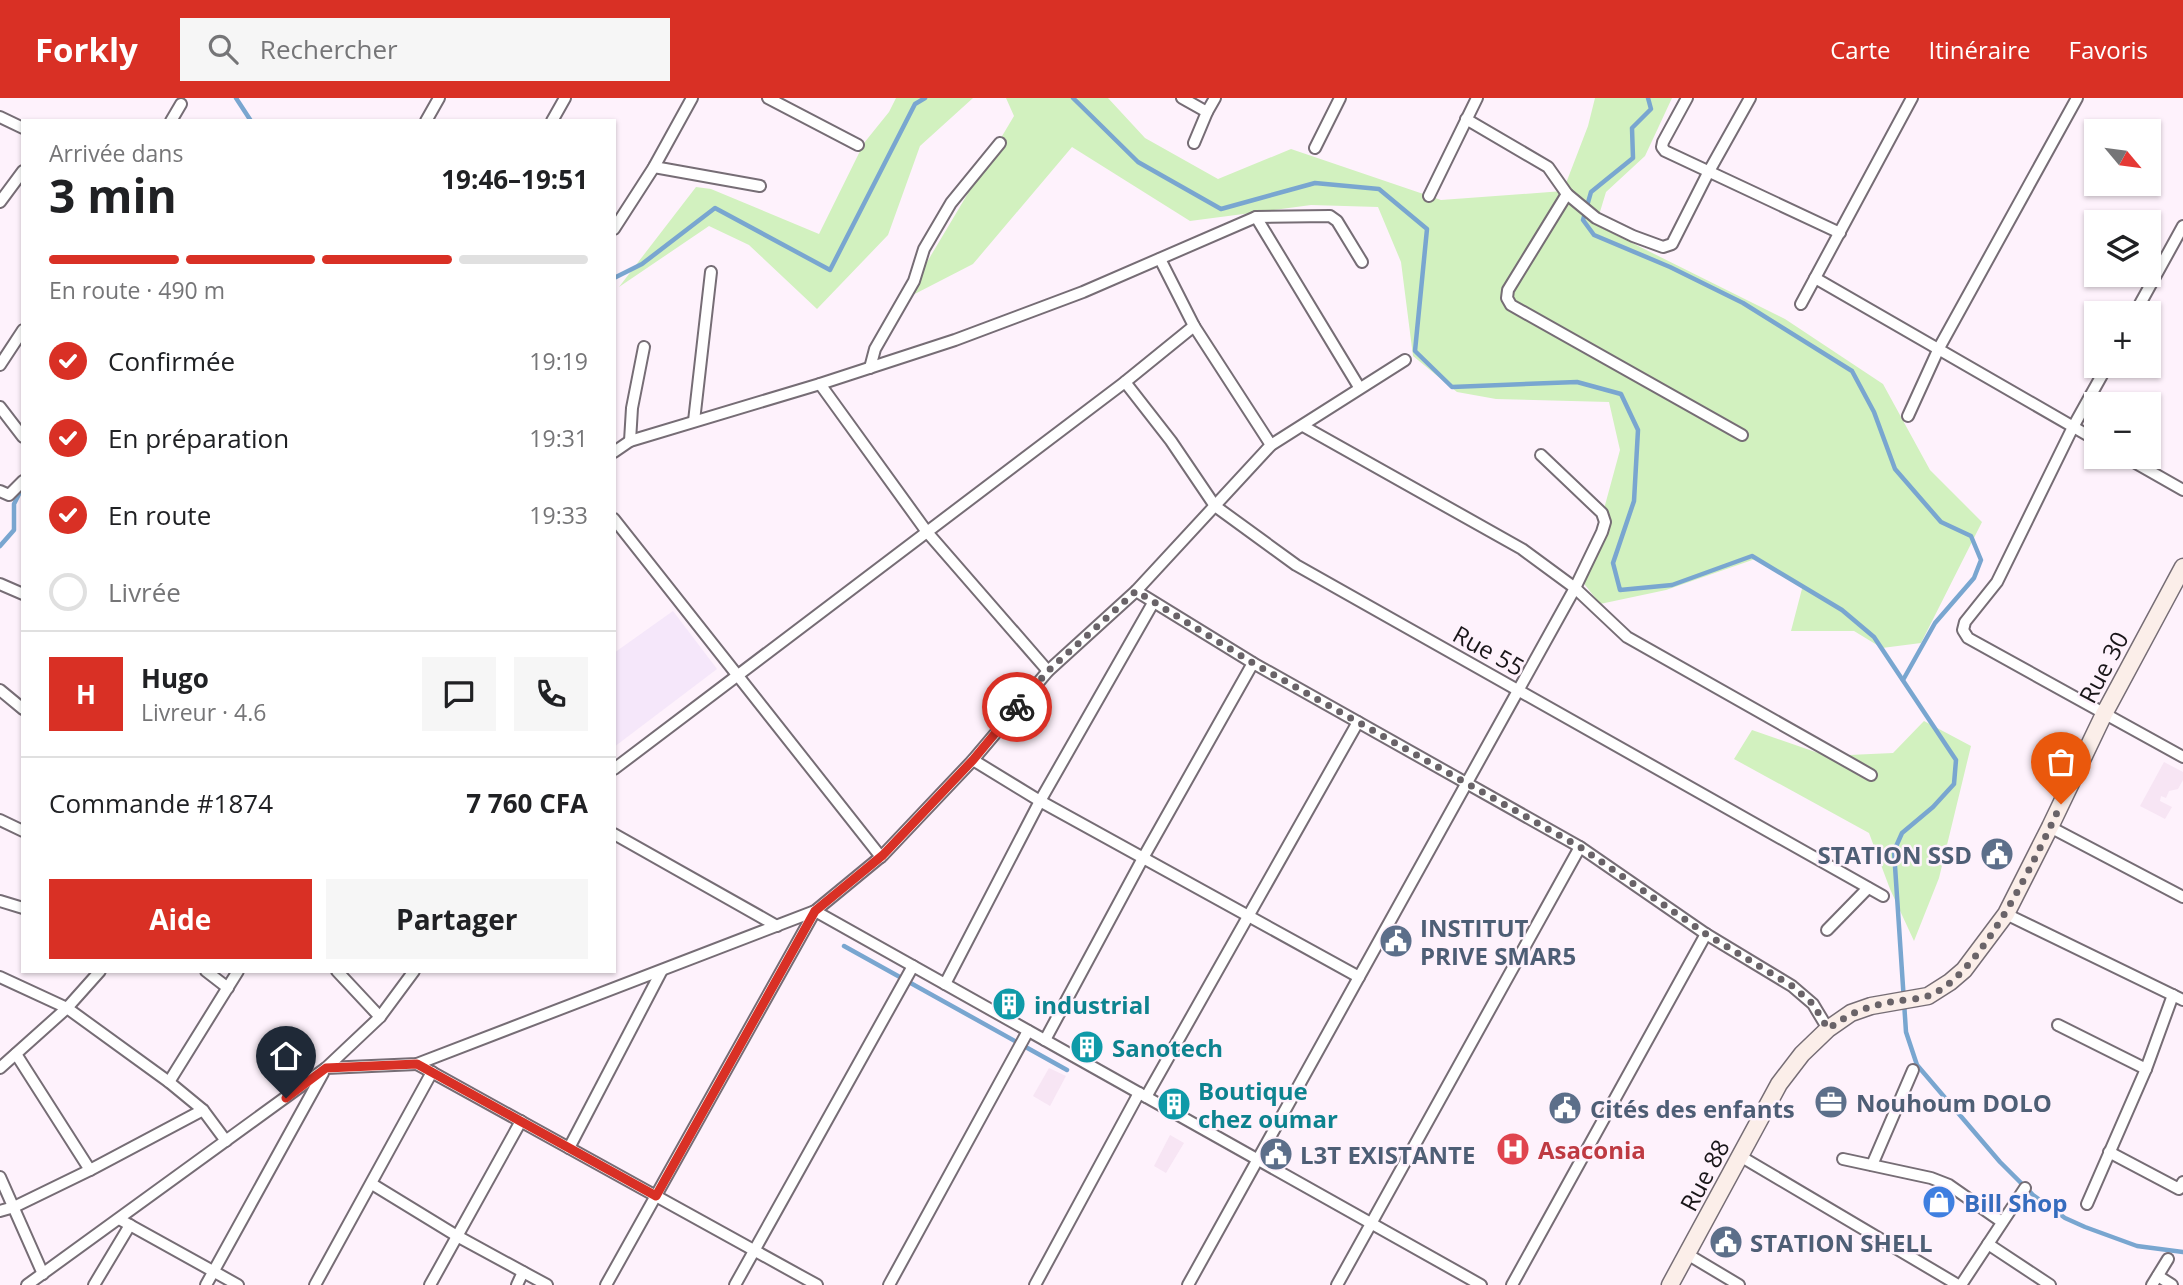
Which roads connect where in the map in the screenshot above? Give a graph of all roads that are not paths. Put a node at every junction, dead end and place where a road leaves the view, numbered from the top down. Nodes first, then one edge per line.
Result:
1 (439, 98) edge
2 (565, 98) edge
3 (692, 98) edge
4 (768, 98) edge
5 (1182, 98) edge
6 (1215, 98) edge
7 (1340, 98) edge
8 (1477, 98) edge
9 (1687, 98) edge
10 (1749, 98) edge
11 (1912, 98) edge
12 (2077, 98) edge
13 (181, 104) dead end
14 (1207, 112) junction
15 (0, 117) edge
16 (172, 119) edge
17 (427, 119) edge
18 (553, 119) edge
19 (1466, 119) junction
20 (21, 127) edge
21 (1000, 143) dead end
22 (1194, 143) dead end
23 (858, 145) dead end
24 (1315, 148) dead end
25 (654, 167) junction
26 (1708, 173) junction
27 (21, 174) edge
28 (760, 186) dead end
29 (1567, 194) junction
30 (1430, 196) dead end
31 (0, 202) edge
32 (1256, 217) junction
33 (616, 226) edge
34 (2183, 226) edge
35 (1840, 233) junction
36 (1160, 259) junction
37 (1362, 262) dead end
38 (711, 272) dead end
39 (1815, 278) junction
40 (2142, 301) edge
41 (1801, 304) dead end
42 (1194, 326) junction
43 (21, 333) edge
44 (644, 347) dead end
45 (1939, 348) junction
46 (1405, 360) dead end
47 (0, 365) edge
48 (870, 368) junction
49 (2100, 378) edge
50 (1125, 382) junction
51 (820, 384) junction
52 (1359, 387) junction
53 (0, 407) edge
54 (1908, 416) dead end
55 (694, 421) junction
56 (1303, 426) junction
57 (2073, 427) junction
58 (2084, 433) edge
59 (21, 434) edge
60 (1742, 435) dead end
61 (630, 441) junction
62 (1271, 444) junction
63 (616, 451) edge
64 (1541, 455) dead end
65 (2146, 469) edge
66 (21, 483) edge
67 (2183, 490) edge
68 (0, 491) edge
69 (1214, 506) junction
70 (616, 522) edge
71 (927, 532) junction
72 (2183, 567) edge
73 (0, 584) edge
74 (1575, 588) junction
75 (1136, 591) junction
76 (21, 593) edge
77 (1153, 603) junction
78 (1253, 663) junction
79 (1048, 671) junction
80 (737, 675) junction
81 (1, 689) edge
82 (1518, 691) junction
83 (21, 707) edge
84 (2104, 714) junction
85 (1358, 722) junction
86 (2183, 757) edge
87 (973, 760) junction
88 (616, 766) edge
89 (1871, 775) dead end
90 (1467, 783) junction
91 (1040, 801) junction
92 (0, 820) edge
93 (2050, 827) junction
94 (21, 830) edge
95 (616, 835) edge
96 (1580, 847) junction
97 (881, 857) junction
98 (1143, 858) junction
99 (1868, 888) junction
100 (1883, 896) dead end
101 (2183, 897) edge
102 (0, 901) edge
103 (21, 907) edge
104 (815, 911) junction
105 (2006, 914) junction
106 (1247, 916) junction
107 (778, 926) junction
108 (1827, 930) dead end
109 (1706, 934) junction
110 (913, 966) junction
111 (661, 972) junction
112 (84, 973) edge
113 (98, 973) edge
114 (209, 973) edge
115 (237, 973) edge
116 (339, 973) edge
117 (413, 973) edge
118 (0, 976) edge
119 (1359, 977) junction
120 (945, 984) junction
121 (86, 987) junction
122 (228, 988) junction
123 (1928, 996) joint
124 (2178, 998) edge
125 (67, 1008) junction
126 (380, 1017) junction
127 (2058, 1025) dead end
128 (1828, 1029) junction
129 (1028, 1031) junction
130 (1045, 1040) junction
131 (16, 1054) junction
132 (417, 1064) junction
133 (0, 1068) edge
134 (326, 1068) junction
135 (2146, 1069) junction
136 (1913, 1070) dead end
137 (432, 1072) junction
138 (169, 1082) junction
139 (1143, 1095) junction
140 (203, 1110) junction
141 (521, 1121) junction
142 (226, 1141) junction
143 (569, 1148) junction
144 (2109, 1153) junction
145 (1740, 1156) junction
146 (1843, 1159) dead end
147 (1257, 1160) junction
148 (1872, 1165) junction
149 (90, 1170) junction
150 (0, 1177) edge
151 (2183, 1182) edge
152 (372, 1184) junction
153 (2025, 1188) dead end
154 (656, 1196) junction
155 (2087, 1204) dead end
156 (14, 1207) junction
157 (0, 1211) edge
158 (124, 1222) junction
159 (2003, 1222) junction
160 (1371, 1223) junction
161 (457, 1236) junction
162 (1988, 1244) junction
163 (754, 1250) junction
164 (1687, 1254) junction
165 (2168, 1259) dead end
166 (214, 1271) junction
167 (523, 1272) junction
168 (43, 1273) junction
169 (2155, 1280) edge
170 (27, 1285) edge
171 (94, 1285) edge
172 (206, 1285) edge
173 (238, 1285) edge
174 (315, 1285) edge
175 (430, 1285) edge
176 (517, 1285) edge
177 (547, 1285) edge
178 (606, 1285) edge
179 (735, 1285) edge
180 (817, 1285) edge
181 (889, 1285) edge
182 (1035, 1285) edge
183 (1188, 1285) edge
184 (1337, 1285) edge
185 (1481, 1285) edge
186 (1512, 1285) edge
187 (1670, 1285) edge
188 (1739, 1285) edge
189 (1960, 1285) edge
190 (2050, 1285) edge
191 (2172, 1285) edge

1 - 17 street
2 - 18 street
3 - 25 street
4 - 23 street
5 - 14 street
6 - 14 street
7 - 24 street
8 - 19 street
9 - 26 street
10 - 26 street
11 - 35 street
12 - 45 street
13 - 16 street
14 - 22 street
15 - 20 street
19 - 29 street
19 - 30 street
21 - 48 street
25 - 28 street
25 - 33 street
26 - 29 street
26 - 35 street
27 - 31 street
29 - 60 street
32 - 36 street
32 - 37 street
32 - 52 street
34 - 40 street
35 - 39 street
36 - 42 street
36 - 48 street
38 - 55 street
39 - 41 street
39 - 45 street
42 - 50 street
42 - 62 street
43 - 47 street
44 - 61 street
45 - 54 street
45 - 57 street
46 - 52 street
48 - 51 street
49 - 57 street
50 - 69 street, Rue 55
50 - 71 street
51 - 55 street
51 - 71 street
52 - 56 street
53 - 59 street
55 - 61 street
56 - 62 street
56 - 74 street
57 - 58 street
57 - 84 street
61 - 63 street
62 - 69 street
64 - 74 street
65 - 67 street
66 - 68 street
69 - 75 street
69 - 82 street, Rue 55
70 - 80 street
71 - 79 street
71 - 80 street
72 - 84 main road, Rue 30
73 - 76 street
74 - 82 street
74 - 89 street
75 - 77 street
75 - 79 street
77 - 78 street
77 - 91 street
78 - 85 street
78 - 98 street
79 - 87 street
80 - 88 street
80 - 97 street
81 - 83 street
82 - 90 street
82 - 99 street, Rue 55
84 - 86 street
84 - 93 main road, Rue 30
85 - 90 street
85 - 106 street
87 - 91 street
87 - 97 street
90 - 96 street
90 - 119 street
91 - 98 street
91 - 120 street
92 - 94 street
93 - 101 street
93 - 105 main road, Rue 30
95 - 107 street
96 - 109 street
96 - 160 street
97 - 104 street
98 - 106 street
98 - 130 street
99 - 100 street, Rue 55
99 - 108 street
102 - 103 street
104 - 107 street
104 - 110 street
104 - 154 street
105 - 123 main road, Rue 30
105 - 124 street
106 - 119 street
106 - 139 street
107 - 111 street
109 - 128 street
109 - 186 street
110 - 120 street
110 - 163 street
111 - 132 street
111 - 143 street
112 - 121 street
113 - 121 street
114 - 122 street
115 - 122 street
116 - 126 street
117 - 126 street
118 - 125 street
119 - 147 street
120 - 129 street
121 - 125 street
122 - 138 street
123 - 128 main road, Rue 88
124 - 135 street
125 - 131 street
125 - 138 street
126 - 134 street
127 - 135 street
128 - 145 main road, Rue 88
129 - 130 street
129 - 181 street
130 - 139 street
131 - 133 street
131 - 149 street
132 - 134 street
132 - 137 street
134 - 142 street
134 - 166 street
135 - 144 street
136 - 148 street
137 - 141 street
137 - 152 street
138 - 140 street
139 - 147 street
139 - 182 street
140 - 142 street
140 - 149 street
141 - 143 street
141 - 161 street
142 - 158 street
143 - 154 street
144 - 151 street
144 - 155 street
145 - 164 main road, Rue 88
145 - 189 street
146 - 148 street
147 - 160 street
147 - 183 street
148 - 159 street
149 - 156 street
150 - 156 street
152 - 161 street
152 - 174 street
153 - 159 street
154 - 163 street
154 - 178 street
156 - 157 street
156 - 168 street
158 - 166 street
158 - 168 street
158 - 171 street
159 - 162 street
160 - 184 street
160 - 185 street
161 - 167 street
161 - 175 street
162 - 189 street
162 - 190 street
163 - 179 street
163 - 180 street
164 - 187 main road, Rue 88
164 - 188 street
165 - 169 street
166 - 172 street
166 - 173 street
167 - 176 street
167 - 177 street
168 - 170 street
169 - 191 street

